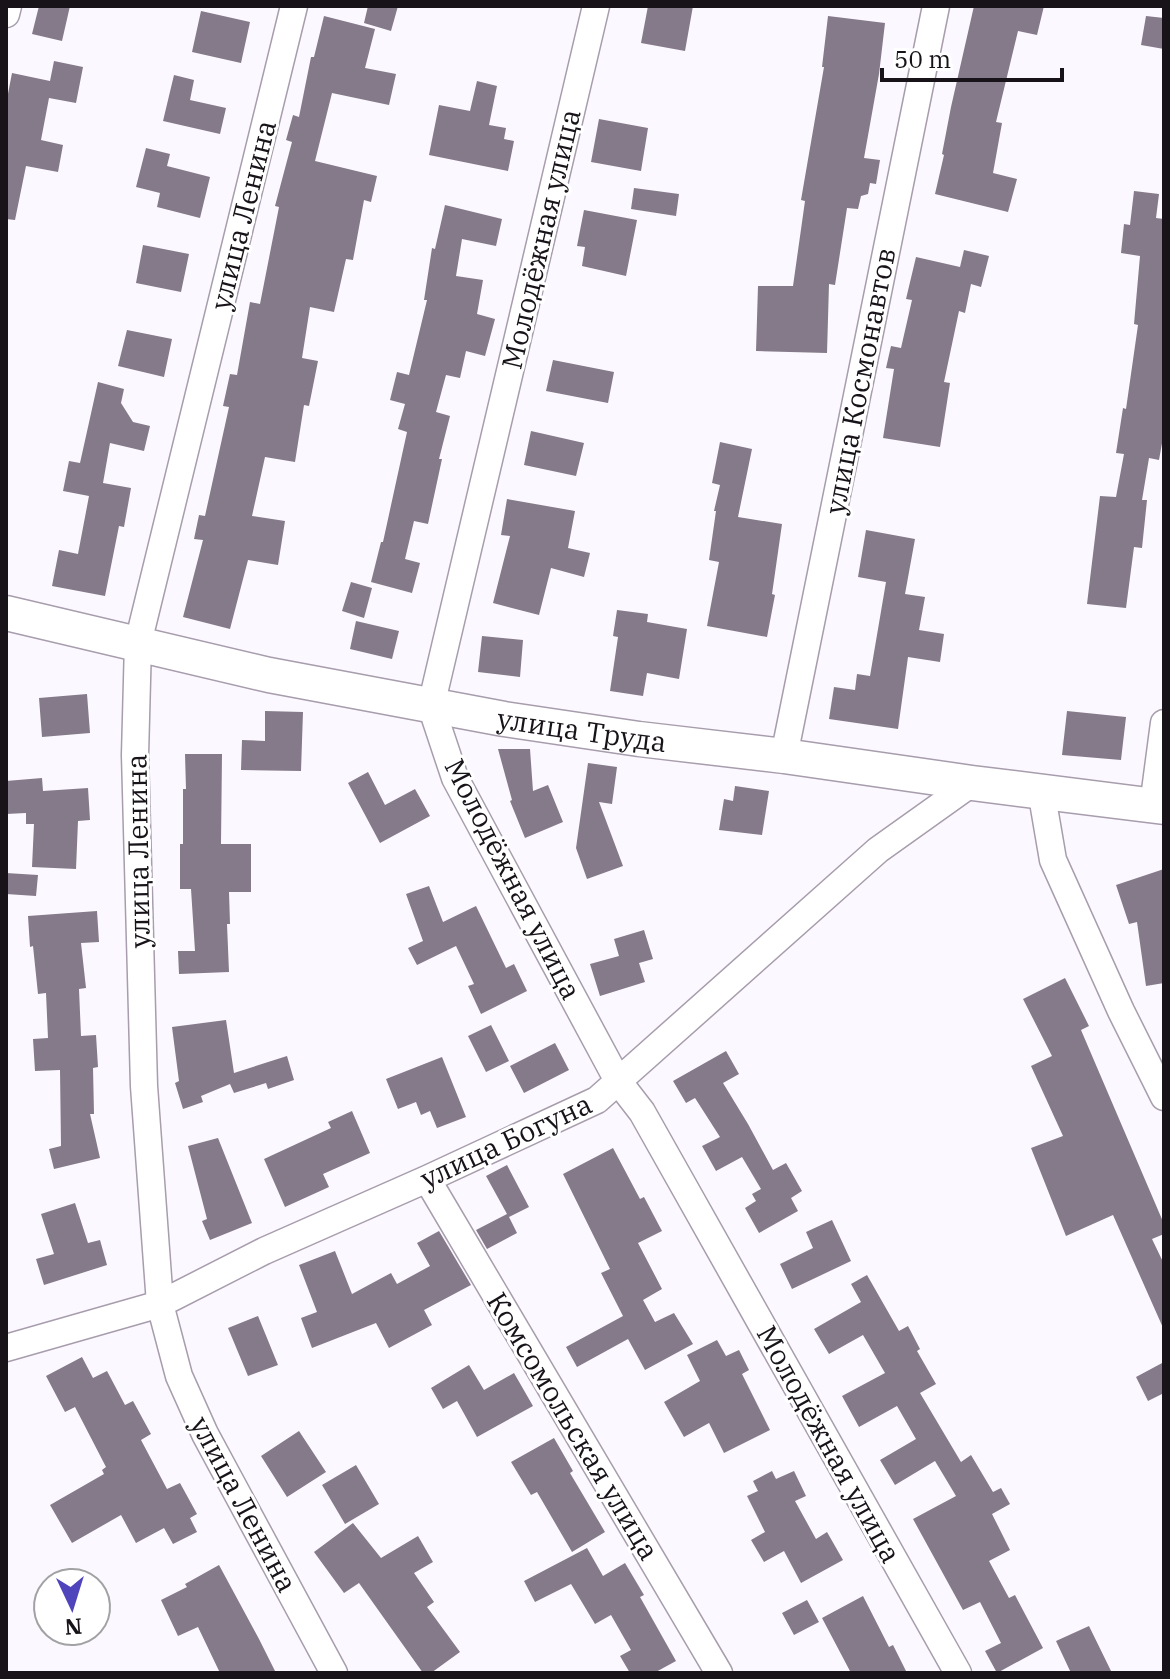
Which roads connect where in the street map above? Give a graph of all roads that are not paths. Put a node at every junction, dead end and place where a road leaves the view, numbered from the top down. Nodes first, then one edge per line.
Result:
1 (8, 6) edge
2 (294, 6) edge
3 (596, 6) edge
4 (936, 6) edge
5 (6, 14) edge
6 (6, 613) edge
7 (138, 643) junction
8 (431, 706) junction
9 (1164, 723) edge
10 (784, 756) junction
11 (972, 783) junction
12 (1041, 790) junction
13 (1158, 806) edge
14 (618, 1081) junction
15 (1164, 1097) edge
16 (427, 1179) junction
17 (160, 1304) junction
18 (6, 1348) edge
19 (334, 1673) edge
20 (719, 1673) edge
21 (958, 1673) edge

1 - 5 street
2 - 7 street, улица Ленина
3 - 8 street, Молодёжная улица
4 - 10 street, улица Космонавтов
6 - 7 street, улица Труда
7 - 8 street, улица Труда
7 - 17 street, улица Ленина
8 - 10 street, улица Труда
8 - 14 street, Молодёжная улица
9 - 13 street
10 - 11 street, улица Труда
11 - 12 street, улица Труда
11 - 14 street, улица Богуна
12 - 13 street, улица Труда
12 - 15 street
14 - 16 street, улица Богуна
14 - 21 street, Молодёжная улица
16 - 17 street, улица Богуна
16 - 20 street, Комсомольская улица
17 - 18 street, улица Богуна
17 - 19 street, улица Ленина

